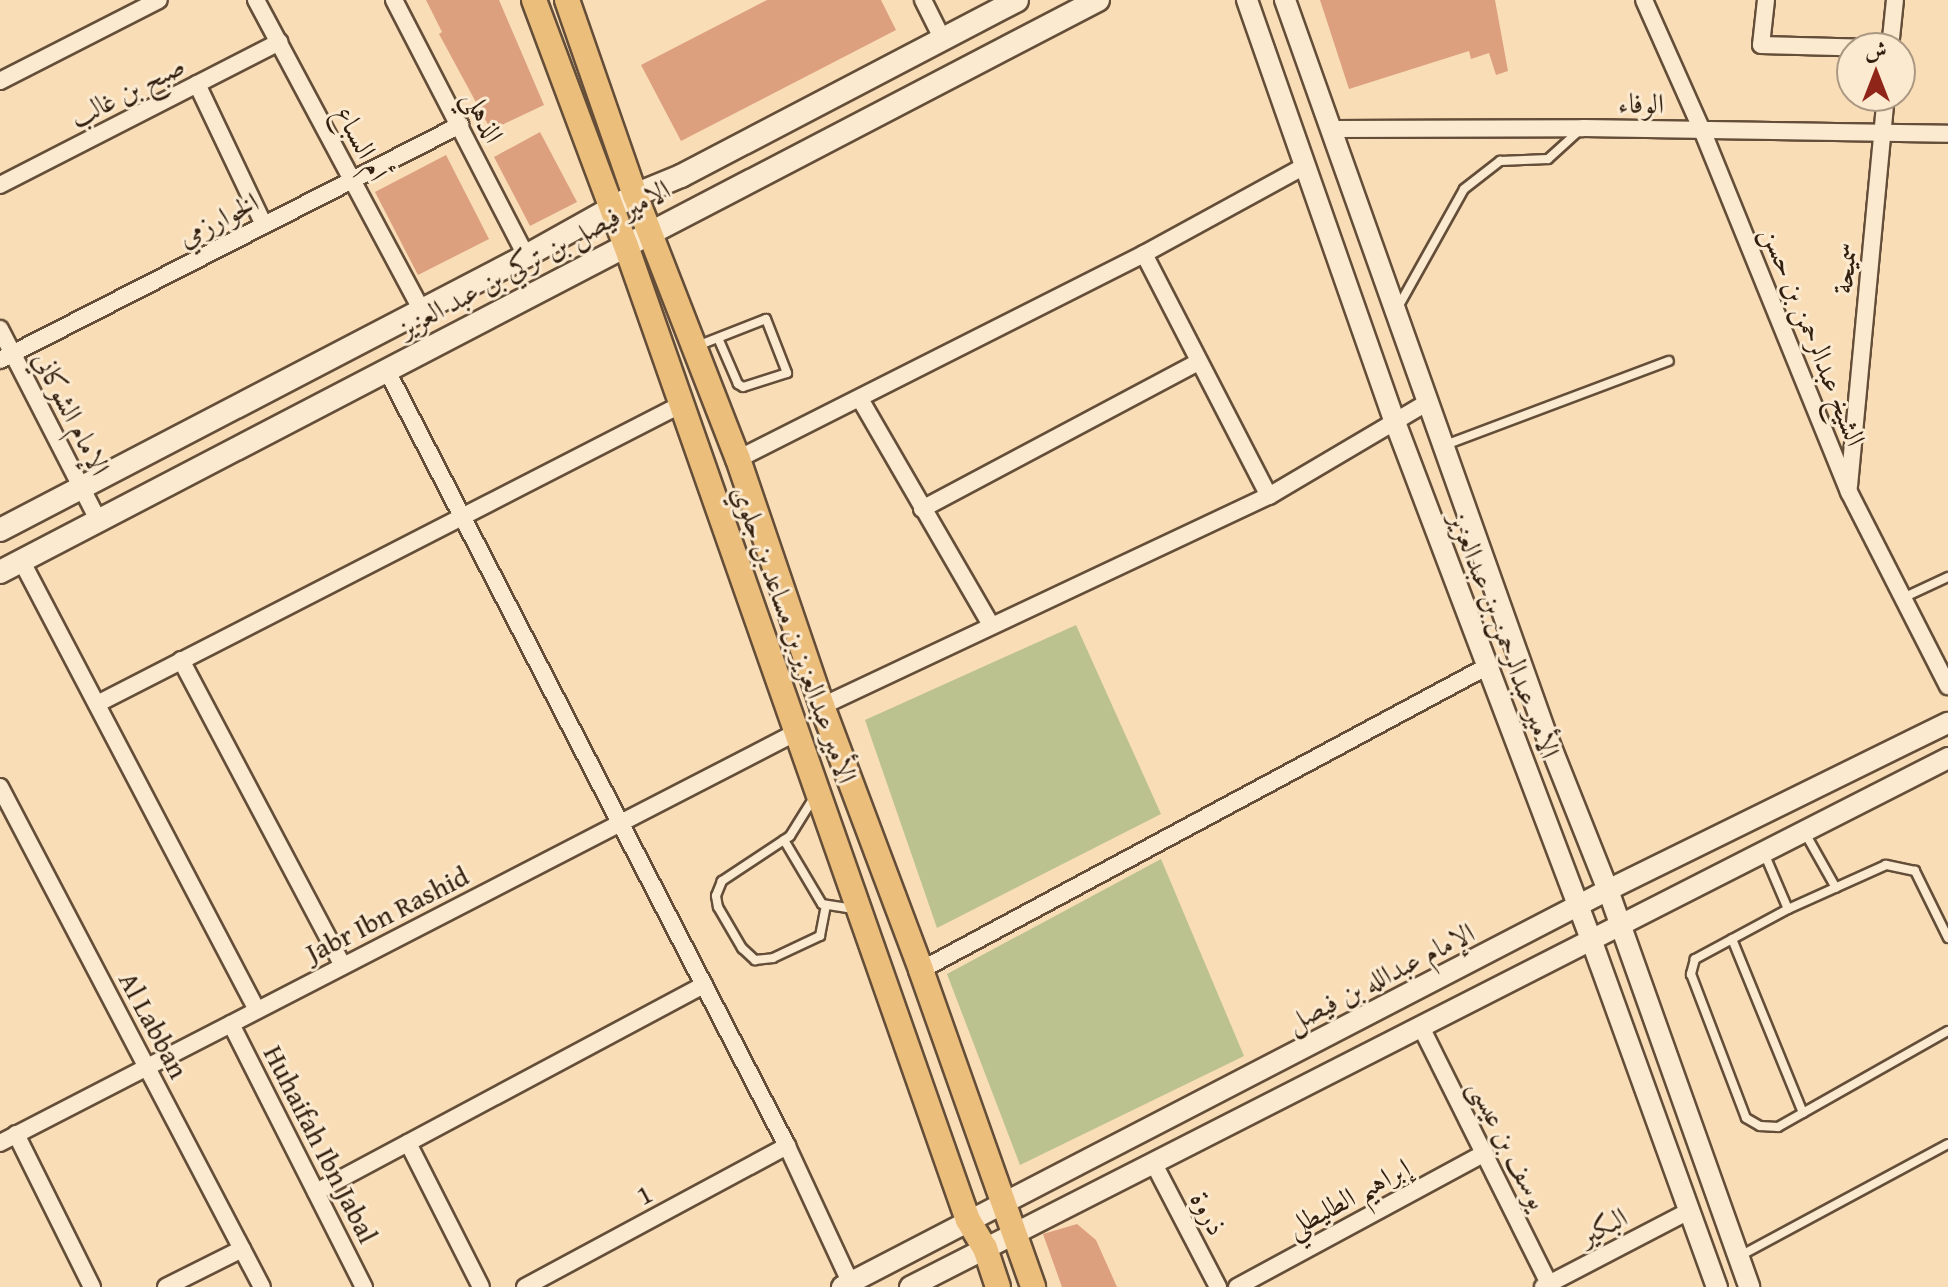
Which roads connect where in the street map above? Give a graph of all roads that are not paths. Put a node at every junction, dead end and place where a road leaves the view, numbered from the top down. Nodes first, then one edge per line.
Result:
1 (159, 0) edge
2 (256, 0) edge
3 (394, 0) edge
4 (534, 0) edge
5 (567, 0) edge
6 (923, 0) edge
7 (1017, 0) edge
8 (1098, 0) edge
9 (1247, 0) edge
10 (1285, 0) edge
11 (1644, 0) edge
12 (1766, 0) edge
13 (1895, 0) edge
14 (1892, 32) edge
15 (942, 38) junction
16 (279, 42) junction
17 (1836, 47) edge
18 (0, 81) edge
19 (197, 84) junction
20 (1885, 112) edge
21 (460, 125) junction
22 (1583, 128) junction
23 (1333, 129) junction
24 (1702, 130) junction
25 (1883, 133) junction
26 (1948, 134) edge
27 (1305, 166) junction
28 (352, 180) junction
29 (0, 185) edge
30 (635, 195) junction
31 (611, 209) junction
32 (264, 225) junction
33 (650, 231) junction
34 (625, 243) junction
35 (1144, 254) junction
36 (526, 256) junction
37 (1397, 310) junction
38 (422, 311) junction
39 (0, 329) edge
40 (718, 338) junction
41 (695, 347) junction
42 (6, 357) edge
43 (1669, 361) dead end
44 (1198, 362) junction
45 (386, 369) junction
46 (860, 399) junction
47 (1428, 402) junction
48 (680, 405) junction
49 (1395, 422) junction
50 (1443, 446) junction
51 (738, 459) junction
52 (82, 487) junction
53 (1849, 492) junction
54 (1269, 496) junction
55 (922, 509) junction
56 (461, 515) junction
57 (98, 520) junction
58 (0, 530) edge
59 (21, 560) junction
60 (0, 572) edge
61 (1948, 577) edge
62 (1903, 598) junction
63 (991, 625) junction
64 (181, 660) junction
65 (1488, 666) junction
66 (1948, 686) edge
67 (97, 704) junction
68 (822, 706) junction
69 (1948, 723) edge
70 (799, 731) junction
71 (1948, 758) edge
72 (0, 787) edge
73 (818, 787) junction
74 (7, 818) edge
75 (621, 823) junction
76 (1805, 832) junction
77 (784, 840) junction
78 (1764, 853) junction
79 (1836, 888) junction
80 (1608, 890) junction
81 (826, 906) junction
82 (1577, 906) junction
83 (860, 909) junction
84 (1788, 909) junction
85 (1621, 927) junction
86 (1948, 938) edge
87 (1732, 939) junction
88 (1592, 942) junction
89 (343, 966) junction
90 (921, 970) junction
91 (704, 985) junction
92 (257, 1010) junction
93 (231, 1024) junction
94 (1421, 1027) junction
95 (1948, 1031) edge
96 (1322, 1038) junction
97 (147, 1067) junction
98 (1341, 1068) junction
99 (1248, 1076) junction
100 (1268, 1105) junction
101 (1803, 1113) junction
102 (16, 1134) junction
103 (0, 1143) edge
104 (408, 1143) junction
105 (1948, 1144) edge
106 (787, 1146) junction
107 (1485, 1153) junction
108 (1154, 1164) junction
109 (316, 1192) junction
110 (1002, 1205) junction
111 (1687, 1212) junction
112 (968, 1220) junction
113 (1015, 1235) junction
114 (985, 1248) junction
115 (242, 1249) junction
116 (1738, 1257) junction
117 (846, 1285) edge
118 (1546, 1286) edge
119 (92, 1287) edge
120 (166, 1287) edge
121 (262, 1287) edge
122 (364, 1287) edge
123 (481, 1287) edge
124 (525, 1287) edge
125 (910, 1287) edge
126 (998, 1287) edge
127 (1033, 1287) edge
128 (1218, 1287) edge
129 (1237, 1287) edge
130 (1717, 1287) edge
131 (1749, 1287) edge

1 - 18 street
2 - 16 street, أم السباع
3 - 21 street, الذهلي
4 - 31 main road, الأمير عبدالعزيز بن مساعد بن جلوي
5 - 30 main road, الأمير عبدالعزيز بن مساعد بن جلوي
6 - 15 street
7 - 15 main road, الامير فيصل بن تركي بن عبد العزيز
8 - 33 main road, الامير فيصل بن تركي بن عبد العزيز
9 - 27 street, الأمير عبدالرحمن بن عبدالعزيز
10 - 23 street, الأمير عبدالرحمن بن عبدالعزيز
11 - 24 street, الشيخ عبدالرحمن بن حسن
12 - 17 street
13 - 14 street
15 - 30 main road, الامير فيصل بن تركي بن عبد العزيز
16 - 19 street, صبح بن غالب
16 - 28 street, أم السباع
19 - 29 street, صبح بن غالب
19 - 32 street
20 - 25 street, سميحة
21 - 28 street, الخوارزمي
21 - 36 street, الذهلي
22 - 23 street, الوفاء
22 - 24 street, الوفاء
22 - 37 lane
23 - 37 street, الأمير عبدالرحمن بن عبدالعزيز
24 - 25 street, الوفاء
24 - 53 street, الشيخ عبدالرحمن بن حسن
25 - 26 street, الوفاء
25 - 53 street, سميحة
27 - 35 street
27 - 49 street, الأمير عبدالرحمن بن عبدالعزيز
28 - 32 street, الخوارزمي
28 - 38 street, أم السباع
30 - 31 main road, الامير فيصل بن تركي بن عبد العزيز
30 - 33 main road, الأمير عبدالعزيز بن مساعد بن جلوي
31 - 34 main road, الأمير عبدالعزيز بن مساعد بن جلوي
31 - 36 main road, الامير فيصل بن تركي بن عبد العزيز
32 - 42 street, الخوارزمي
33 - 34 main road, الامير فيصل بن تركي بن عبد العزيز
33 - 41 main road, الأمير عبدالعزيز بن مساعد بن جلوي
34 - 45 main road, الامير فيصل بن تركي بن عبد العزيز
34 - 48 main road, الأمير عبدالعزيز بن مساعد بن جلوي
35 - 44 street
35 - 46 street
36 - 38 main road, الامير فيصل بن تركي بن عبد العزيز
37 - 47 street, الأمير عبدالرحمن بن عبدالعزيز
38 - 52 main road, الامير فيصل بن تركي بن عبد العزيز
39 - 42 street, الإمام الشوكاني
40 - 40 lane
40 - 41 lane
41 - 51 main road, الأمير عبدالعزيز بن مساعد بن جلوي
42 - 52 street, الإمام الشوكاني
43 - 50 lane
44 - 54 street
44 - 55 street
45 - 56 street
45 - 57 main road, الامير فيصل بن تركي بن عبد العزيز
46 - 51 street
46 - 55 street
47 - 49 street
47 - 50 street, الأمير عبدالرحمن بن عبدالعزيز
48 - 56 street
48 - 70 main road, الأمير عبدالعزيز بن مساعد بن جلوي
49 - 54 street
49 - 65 street, الأمير عبدالرحمن بن عبدالعزيز
50 - 80 street, الأمير عبدالرحمن بن عبدالعزيز
51 - 68 main road, الأمير عبدالعزيز بن مساعد بن جلوي
52 - 57 street, الإمام الشوكاني
52 - 58 main road, الامير فيصل بن تركي بن عبد العزيز
53 - 62 street, الشيخ عبدالرحمن بن حسن
54 - 63 street
55 - 63 street
56 - 64 street
56 - 75 street
57 - 59 main road, الامير فيصل بن تركي بن عبد العزيز
59 - 60 main road, الامير فيصل بن تركي بن عبد العزيز
59 - 67 street
61 - 62 lane
62 - 66 street, الشيخ عبدالرحمن بن حسن
63 - 68 street
64 - 67 street
64 - 89 street
65 - 82 street, الأمير عبدالرحمن بن عبدالعزيز
65 - 90 street
67 - 92 street
68 - 90 main road, الأمير عبدالعزيز بن مساعد بن جلوي
69 - 80 street, الإمام عبدالله بن فيصل
70 - 73 main road, الأمير عبدالعزيز بن مساعد بن جلوي
70 - 75 street, Jabr Ibn Rashid
71 - 76 street
72 - 74 street, Al Labban
73 - 77 lane
73 - 83 main road, الأمير عبدالعزيز بن مساعد بن جلوي
74 - 97 street, Al Labban
75 - 89 street, Jabr Ibn Rashid
75 - 91 street
76 - 78 street
76 - 79 lane
77 - 81 lane
77 - 81 lane
78 - 84 lane
78 - 85 street
79 - 84 lane
79 - 86 lane
80 - 82 street, الإمام عبدالله بن فيصل
80 - 85 street, الأمير عبدالرحمن بن عبدالعزيز
81 - 83 lane
82 - 88 street, الأمير عبدالرحمن بن عبدالعزيز
82 - 96 street, الإمام عبدالله بن فيصل
83 - 112 main road, الأمير عبدالعزيز بن مساعد بن جلوي
84 - 87 lane
85 - 88 street
85 - 116 street, الأمير عبدالرحمن بن عبدالعزيز
87 - 101 lane
87 - 101 lane
88 - 94 street
88 - 111 street, الأمير عبدالرحمن بن عبدالعزيز
89 - 92 street, Jabr Ibn Rashid
90 - 110 main road, الأمير عبدالعزيز بن مساعد بن جلوي
91 - 104 street
91 - 106 street
92 - 93 street, Jabr Ibn Rashid
93 - 97 street, Jabr Ibn Rashid
93 - 109 street, Huhaifah Ibn Jabal
94 - 98 street
94 - 107 street, يوسف بن عيسى
95 - 101 lane
96 - 98 street
96 - 99 street, الإمام عبدالله بن فيصل
97 - 102 street, Jabr Ibn Rashid
97 - 115 street, Al Labban
98 - 100 street
99 - 100 street
99 - 110 street, الإمام عبدالله بن فيصل
100 - 108 street
102 - 103 street, Jabr Ibn Rashid
102 - 119 street
104 - 109 street
104 - 123 street
105 - 116 lane
106 - 117 street
106 - 124 street, 1
107 - 118 street, يوسف بن عيسى
107 - 129 street, إبراهيم الطليطلي
108 - 113 street
108 - 128 street, ذروة
109 - 122 street, Huhaifah Ibn Jabal
110 - 112 street, الإمام عبدالله بن فيصل
110 - 113 main road, الأمير عبدالعزيز بن مساعد بن جلوي
111 - 118 street, البكير
111 - 130 street, الأمير عبدالرحمن بن عبدالعزيز
112 - 114 main road, الأمير عبدالعزيز بن مساعد بن جلوي
112 - 117 street, الإمام عبدالله بن فيصل
113 - 114 street
113 - 127 main road, الأمير عبدالعزيز بن مساعد بن جلوي
114 - 125 street
114 - 126 main road, الأمير عبدالعزيز بن مساعد بن جلوي
115 - 120 street
115 - 121 street, Al Labban
116 - 131 street, الأمير عبدالرحمن بن عبدالعزيز

